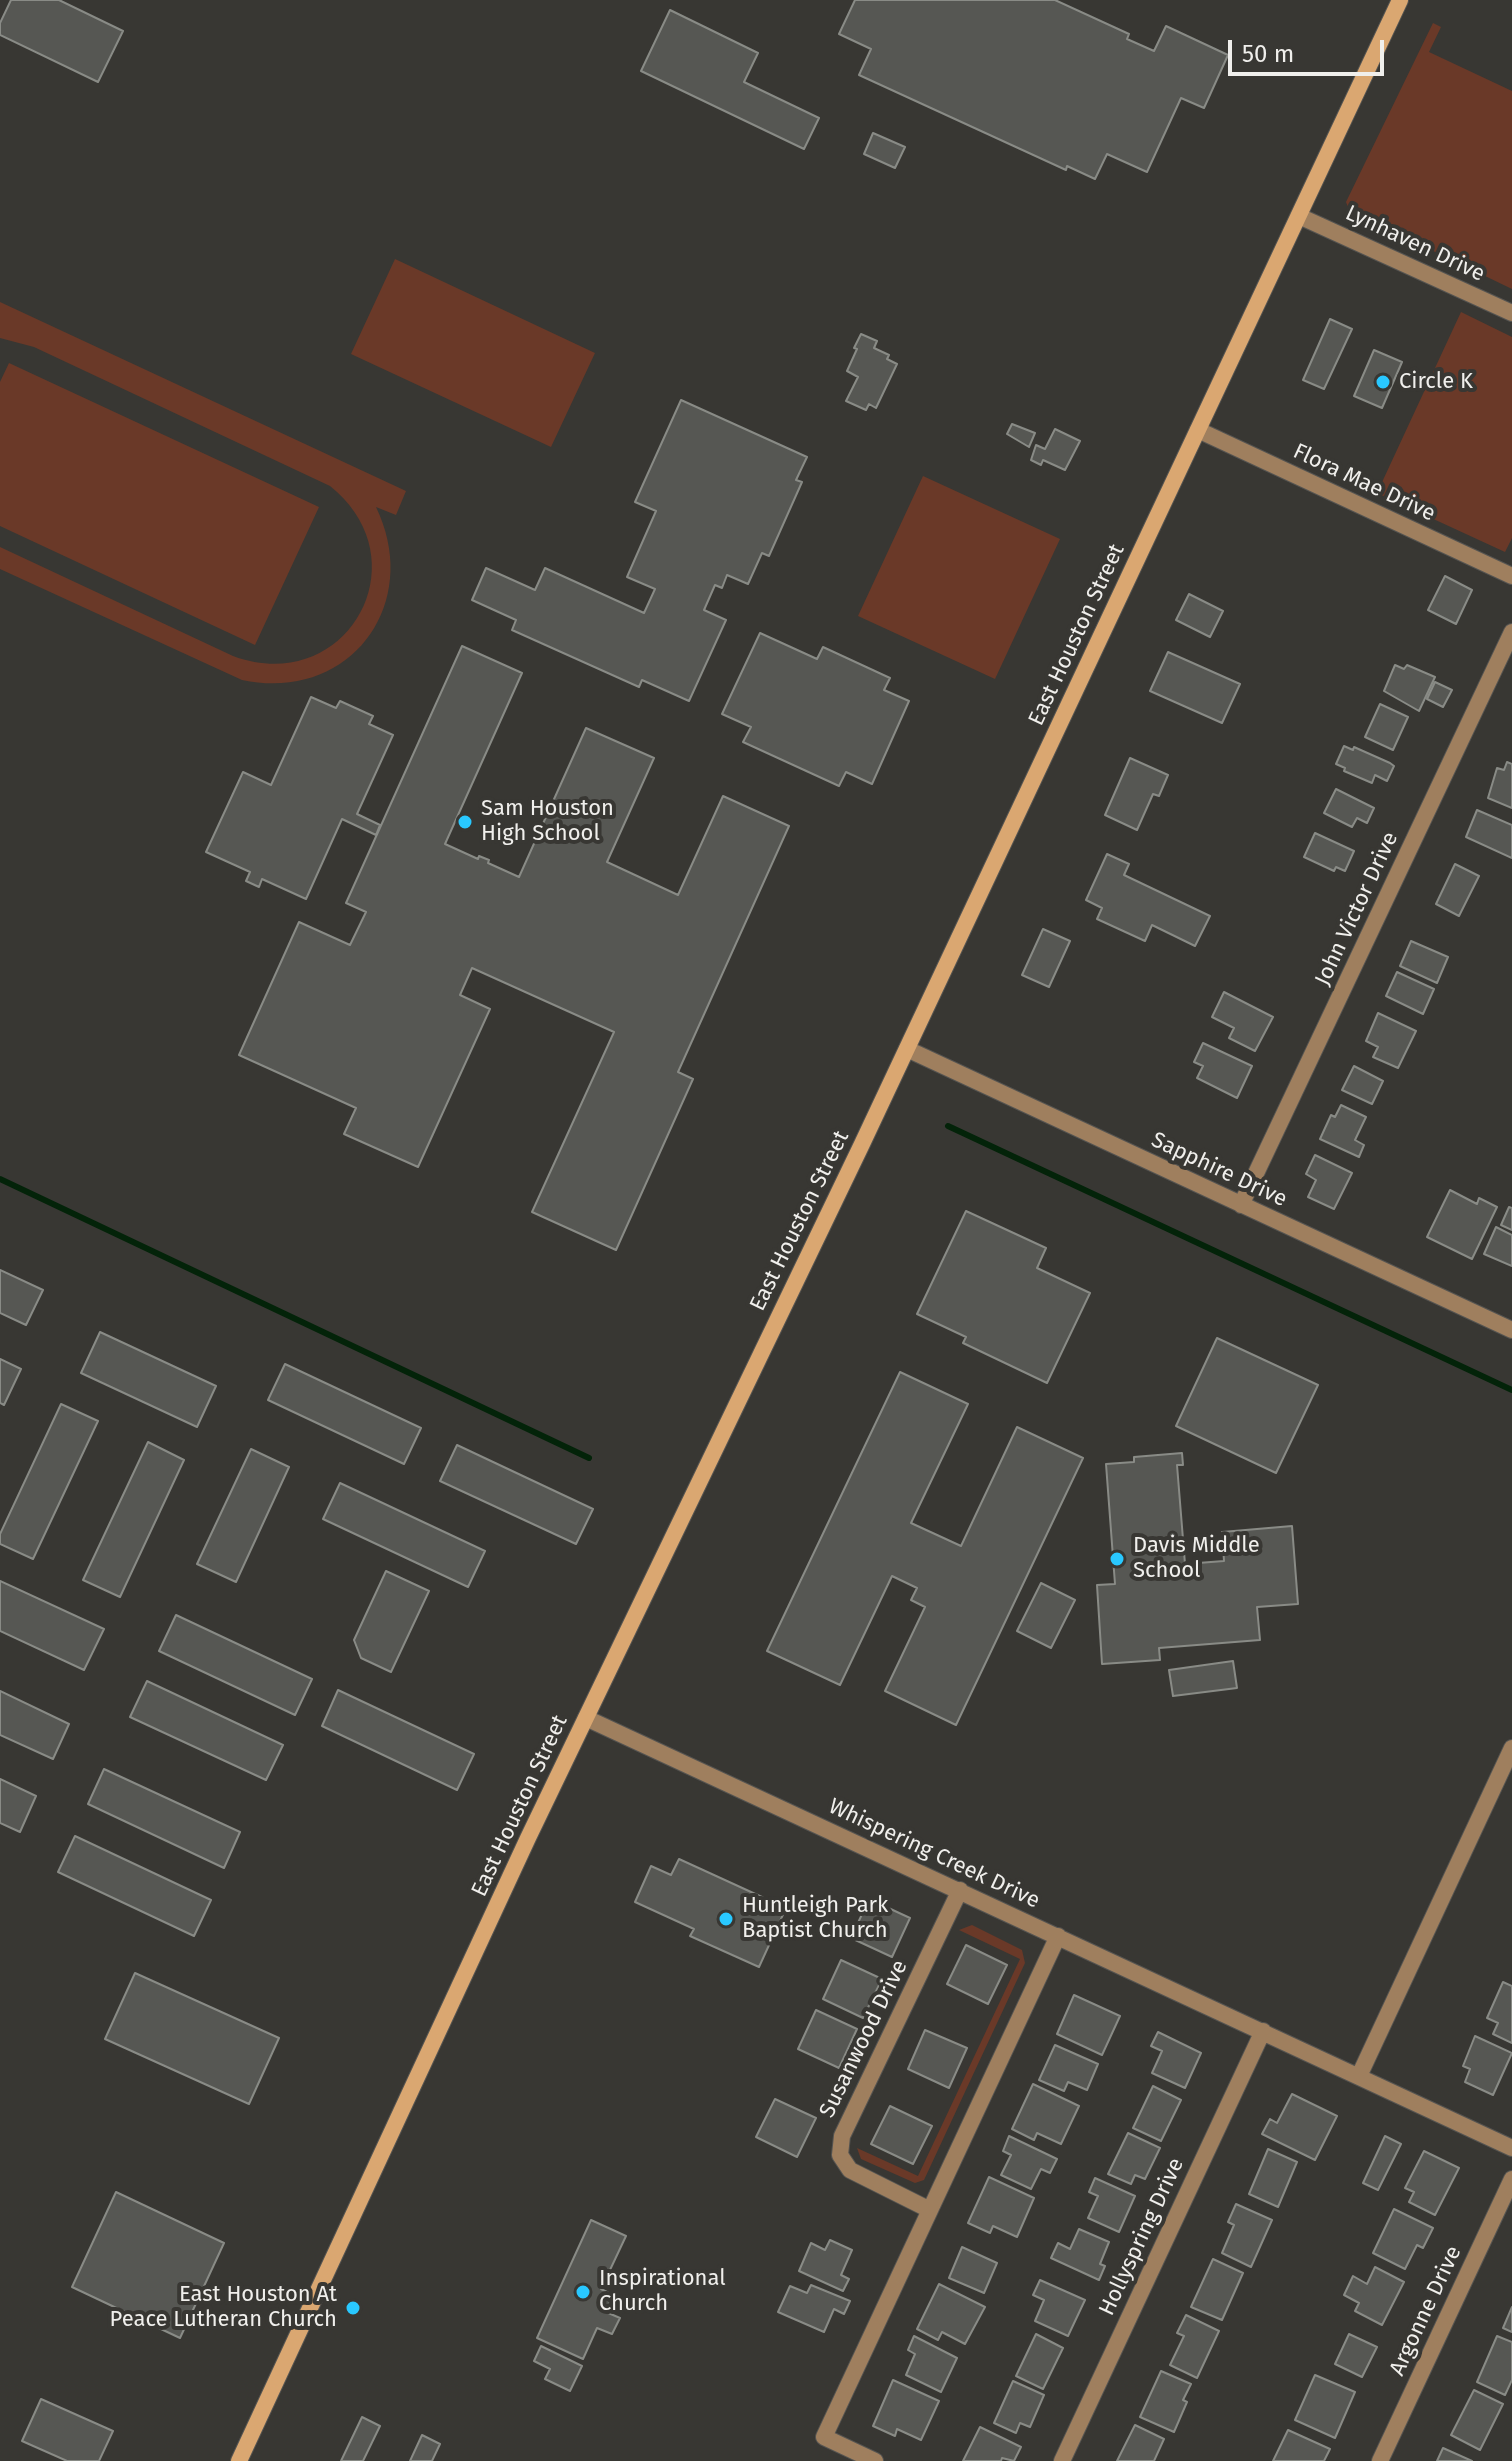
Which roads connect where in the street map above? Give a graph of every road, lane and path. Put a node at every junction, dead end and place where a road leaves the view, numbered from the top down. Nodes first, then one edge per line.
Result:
1 (1400, 0) edge
2 (1299, 216) junction
3 (1512, 313) edge
4 (1198, 430) junction
5 (1512, 576) edge
6 (1512, 632) edge
7 (907, 1049) junction
8 (1241, 1205) junction
9 (1512, 1330) edge
10 (586, 1718) junction
11 (1512, 1748) edge
12 (960, 1890) junction
13 (1058, 1936) junction
14 (1263, 2031) junction
15 (1359, 2076) junction
16 (1512, 2148) edge
17 (1512, 2179) edge
18 (930, 2210) junction
19 (239, 2461) edge
20 (875, 2461) edge
21 (1062, 2461) edge
22 (1380, 2461) edge

1 - 2 main road, East Houston Street
2 - 3 street, Lynhaven Drive
2 - 4 main road, East Houston Street
4 - 5 street, Flora Mae Drive
4 - 7 main road, East Houston Street
6 - 8 street, John Victor Drive
7 - 8 street, Sapphire Drive
7 - 10 main road, East Houston Street
8 - 9 street, Sapphire Drive
10 - 12 street, Whispering Creek Drive
10 - 19 main road, East Houston Street
11 - 15 street
12 - 13 street, Whispering Creek Drive
12 - 18 street, Susanwood Drive
13 - 14 street, Whispering Creek Drive
13 - 18 street
14 - 15 street, Whispering Creek Drive
14 - 21 street, Hollyspring Drive
15 - 16 street
17 - 22 street, Argonne Drive
18 - 20 street

